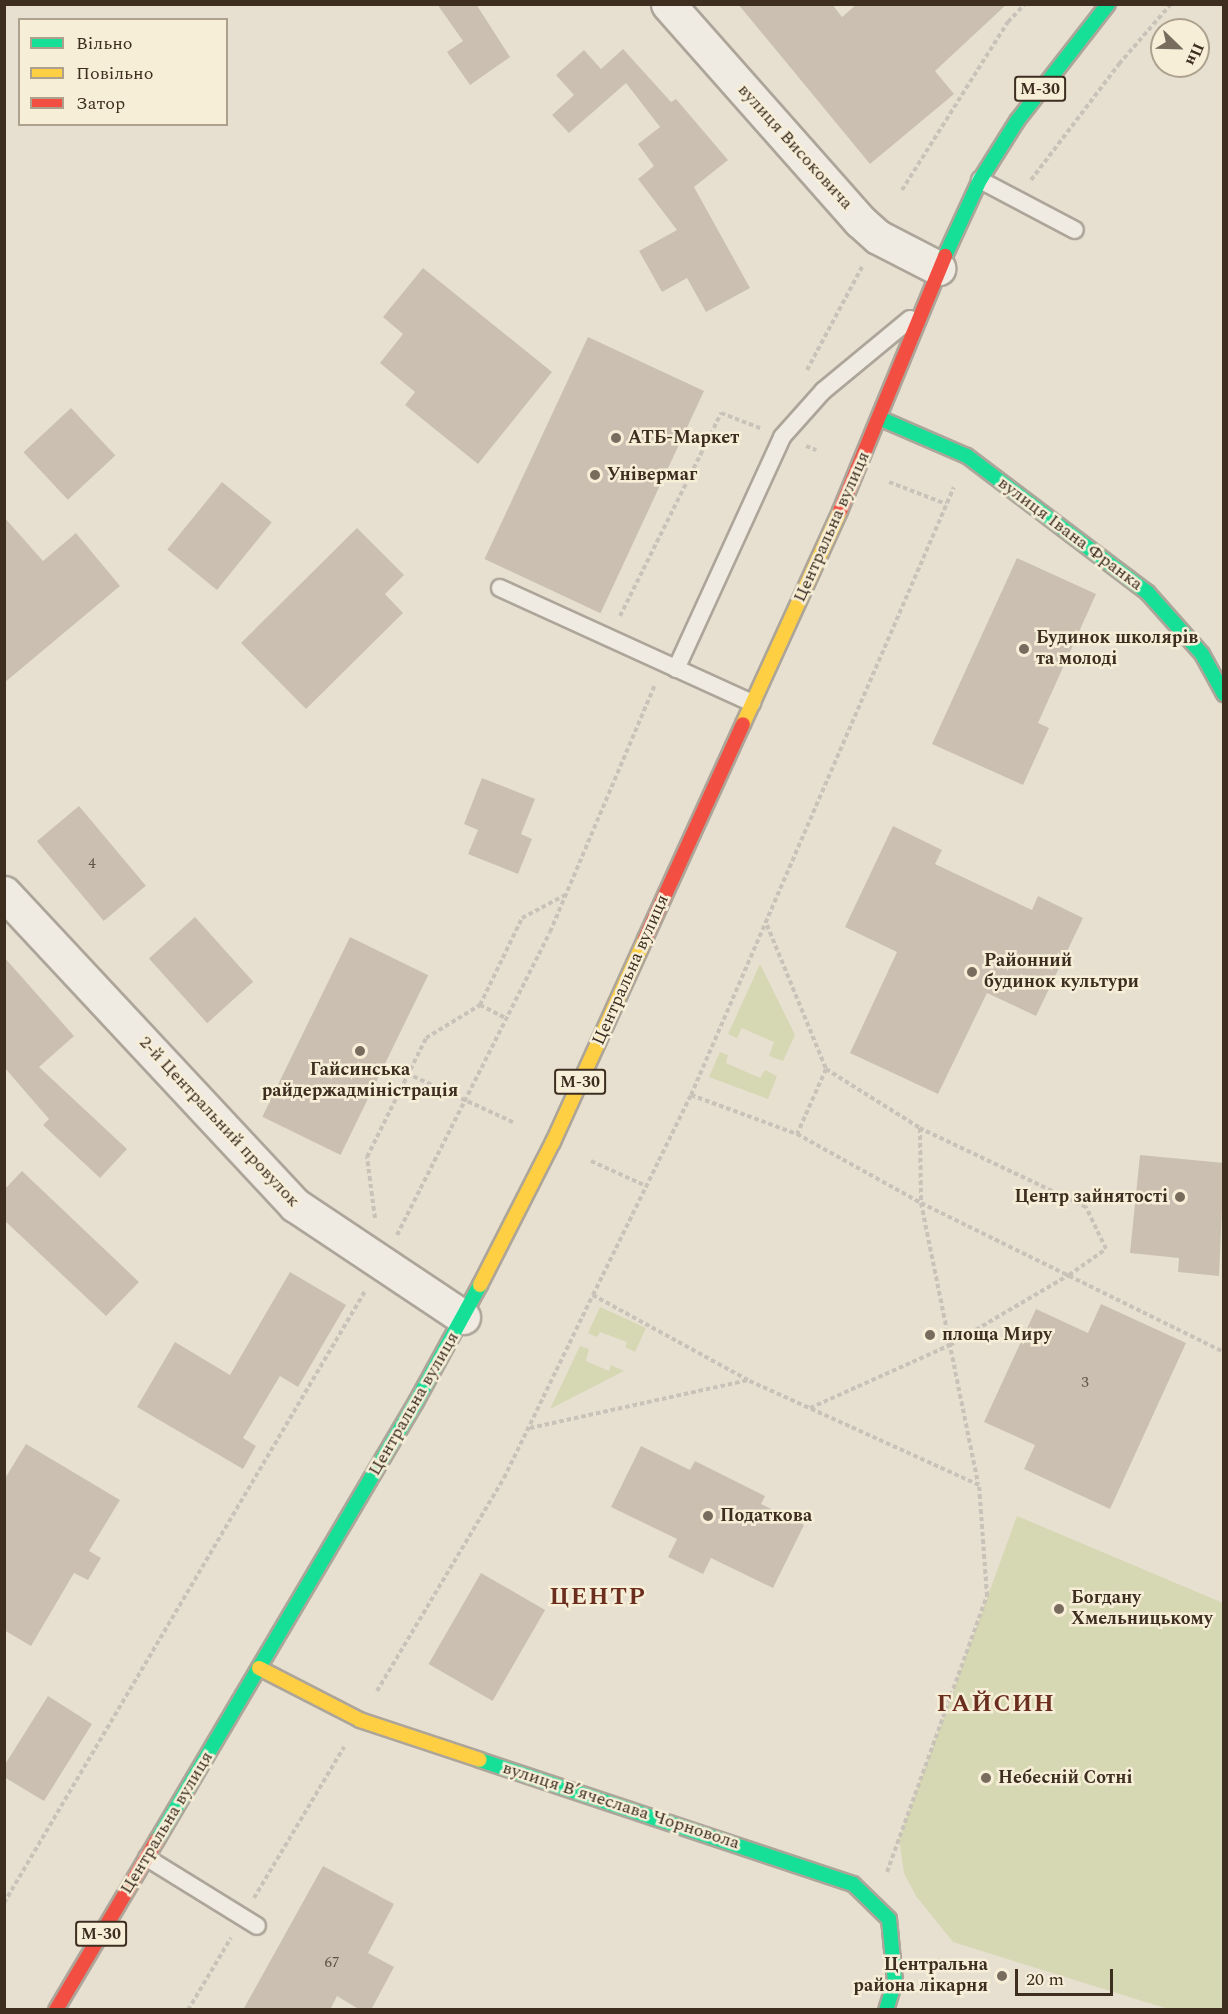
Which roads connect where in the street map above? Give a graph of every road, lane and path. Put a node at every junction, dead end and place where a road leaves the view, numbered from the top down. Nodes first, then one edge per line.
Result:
1 (668, 4) edge
2 (1025, 4) edge
3 (1108, 4) edge
4 (1171, 4) edge
5 (980, 180) junction
6 (902, 190) dead end
7 (1017, 200) junction
8 (1075, 230) dead end
9 (862, 267) dead end
10 (938, 268) junction
11 (920, 311) junction
12 (803, 375) dead end
13 (879, 418) junction
14 (782, 437) junction
15 (816, 450) dead end
16 (968, 456) junction
17 (889, 482) dead end
18 (946, 504) junction
19 (500, 588) dead end
20 (609, 638) junction
21 (670, 666) junction
22 (1224, 694) edge
23 (752, 703) junction
24 (4, 893) edge
25 (566, 895) junction
26 (766, 924) junction
27 (480, 1005) junction
28 (507, 1019) junction
29 (393, 1066) dead end
30 (826, 1069) junction
31 (408, 1073) junction
32 (691, 1095) junction
33 (466, 1100) junction
34 (515, 1123) dead end
35 (920, 1128) junction
36 (797, 1134) junction
37 (591, 1161) dead end
38 (646, 1186) junction
39 (921, 1203) junction
40 (375, 1222) dead end
41 (382, 1263) junction
42 (1070, 1275) junction
43 (593, 1295) junction
44 (463, 1317) junction
45 (950, 1345) junction
46 (1224, 1352) edge
47 (748, 1380) junction
48 (809, 1409) junction
49 (530, 1428) junction
50 (979, 1485) junction
51 (260, 1668) junction
52 (360, 1720) junction
53 (147, 1858) junction
54 (4, 1903) edge
55 (875, 1905) junction
56 (250, 1922) junction
57 (56, 2010) edge
58 (188, 2010) edge
59 (886, 2010) edge

1 - 10 street, вулиця Високовича
2 - 6 path
3 - 5 main road, Центральна вулиця / М-30
4 - 7 path
5 - 7 lane
5 - 10 main road, Центральна вулиця / М-30
7 - 8 lane
9 - 12 path
10 - 11 main road, Центральна вулиця / М-30
11 - 13 main road, Центральна вулиця / М-30
11 - 14 lane
13 - 16 main road, вулиця Івана Франка
13 - 23 main road, Центральна вулиця / М-30
14 - 15 path
14 - 20 path
14 - 21 lane
16 - 18 path
16 - 22 main road, вулиця Івана Франка
17 - 18 path
18 - 26 path
19 - 20 lane
20 - 21 lane
21 - 23 lane
21 - 25 path
23 - 44 main road, Центральна вулиця / М-30
24 - 41 street, 2-й Центральний провулок
25 - 27 path
25 - 28 path
26 - 30 path
26 - 32 path
27 - 28 path
27 - 31 path
28 - 33 path
29 - 31 path
30 - 35 path
30 - 36 path
31 - 33 path
31 - 40 path
32 - 36 path
32 - 38 path
33 - 34 path
33 - 41 path
35 - 39 path
35 - 42 path
36 - 39 path
37 - 38 path
38 - 43 path
39 - 42 path
39 - 45 path
41 - 44 street, 2-й Центральний провулок
41 - 54 path
42 - 45 path
42 - 46 path
43 - 47 path
43 - 49 path
44 - 51 main road, Центральна вулиця / М-30
45 - 48 path
45 - 50 path
47 - 48 path
47 - 49 path
48 - 50 path
49 - 52 path
50 - 55 path
51 - 52 main road, вулиця Вʼячеслава Чорновола
51 - 53 main road, Центральна вулиця / М-30
52 - 55 main road, вулиця Вʼячеслава Чорновола
52 - 56 path
53 - 56 lane
53 - 57 main road, Центральна вулиця / М-30
55 - 59 main road, вулиця Вʼячеслава Чорновола
56 - 58 path

